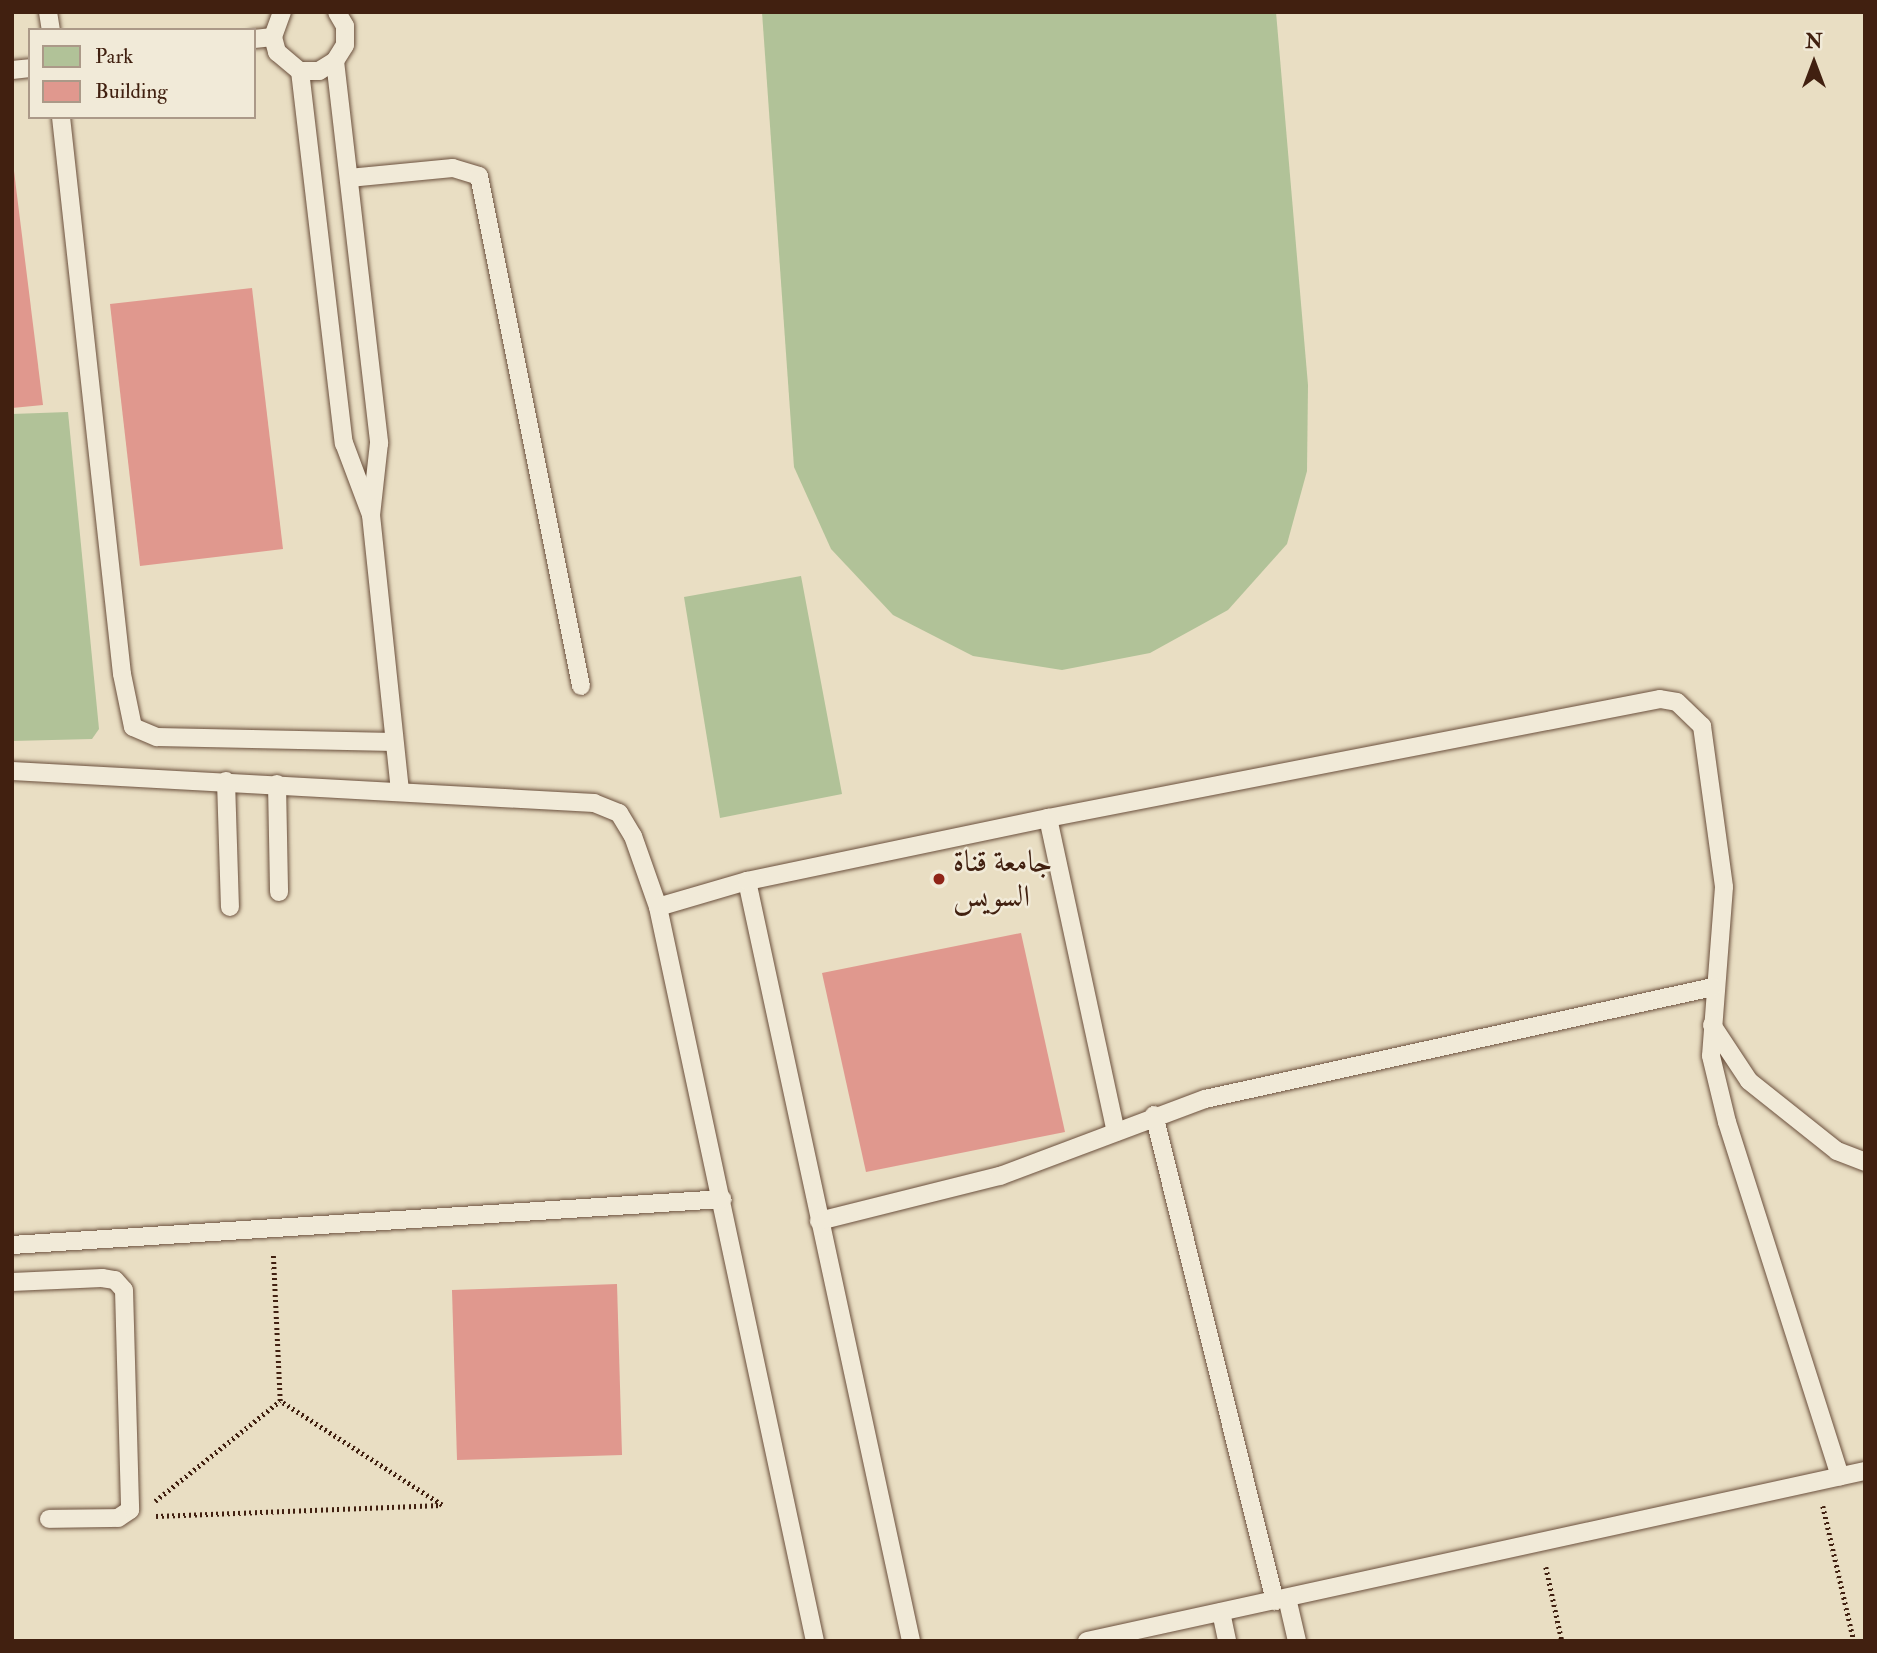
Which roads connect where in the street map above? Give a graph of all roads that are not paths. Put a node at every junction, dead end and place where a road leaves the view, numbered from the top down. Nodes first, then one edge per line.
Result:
1 (282, 12) edge
2 (337, 12) edge
3 (273, 37) junction
4 (256, 39) edge
5 (335, 61) junction
6 (300, 71) junction
7 (61, 119) edge
8 (349, 178) junction
9 (370, 516) junction
10 (581, 686) dead end
11 (394, 742) junction
12 (12, 771) edge
13 (226, 780) junction
14 (276, 783) junction
15 (400, 791) junction
16 (1048, 818) junction
17 (747, 881) junction
18 (279, 892) dead end
19 (230, 907) dead end
20 (658, 907) junction
21 (1713, 987) junction
22 (1711, 1023) junction
23 (1154, 1115) junction
24 (1116, 1132) junction
25 (1865, 1162) edge
26 (723, 1199) junction
27 (819, 1221) junction
28 (12, 1245) edge
29 (12, 1282) edge
30 (1865, 1471) edge
31 (1840, 1476) junction
32 (49, 1519) dead end
33 (1281, 1599) junction
34 (1221, 1612) junction
35 (1125, 1637) edge
36 (815, 1641) edge
37 (911, 1641) edge
38 (1087, 1641) edge
39 (1227, 1641) edge
40 (1297, 1641) edge

1 - 3 lane
2 - 5 lane
3 - 4 lane
3 - 6 lane
5 - 6 lane
5 - 8 lane
6 - 9 lane
7 - 11 lane
8 - 9 lane
8 - 10 lane
9 - 11 lane
11 - 15 lane
12 - 13 lane
13 - 14 lane
13 - 19 lane
14 - 15 lane
14 - 18 lane
15 - 20 lane
16 - 17 lane
16 - 21 lane
16 - 24 lane
17 - 20 lane
17 - 27 lane
20 - 26 lane
21 - 22 lane
21 - 23 lane
22 - 25 lane
22 - 31 lane
23 - 24 lane
23 - 33 lane
24 - 27 lane
26 - 28 lane
26 - 36 lane
27 - 37 lane
29 - 32 lane
30 - 31 lane
31 - 33 lane
33 - 34 lane
33 - 40 lane
34 - 35 lane
34 - 39 lane
35 - 38 lane

